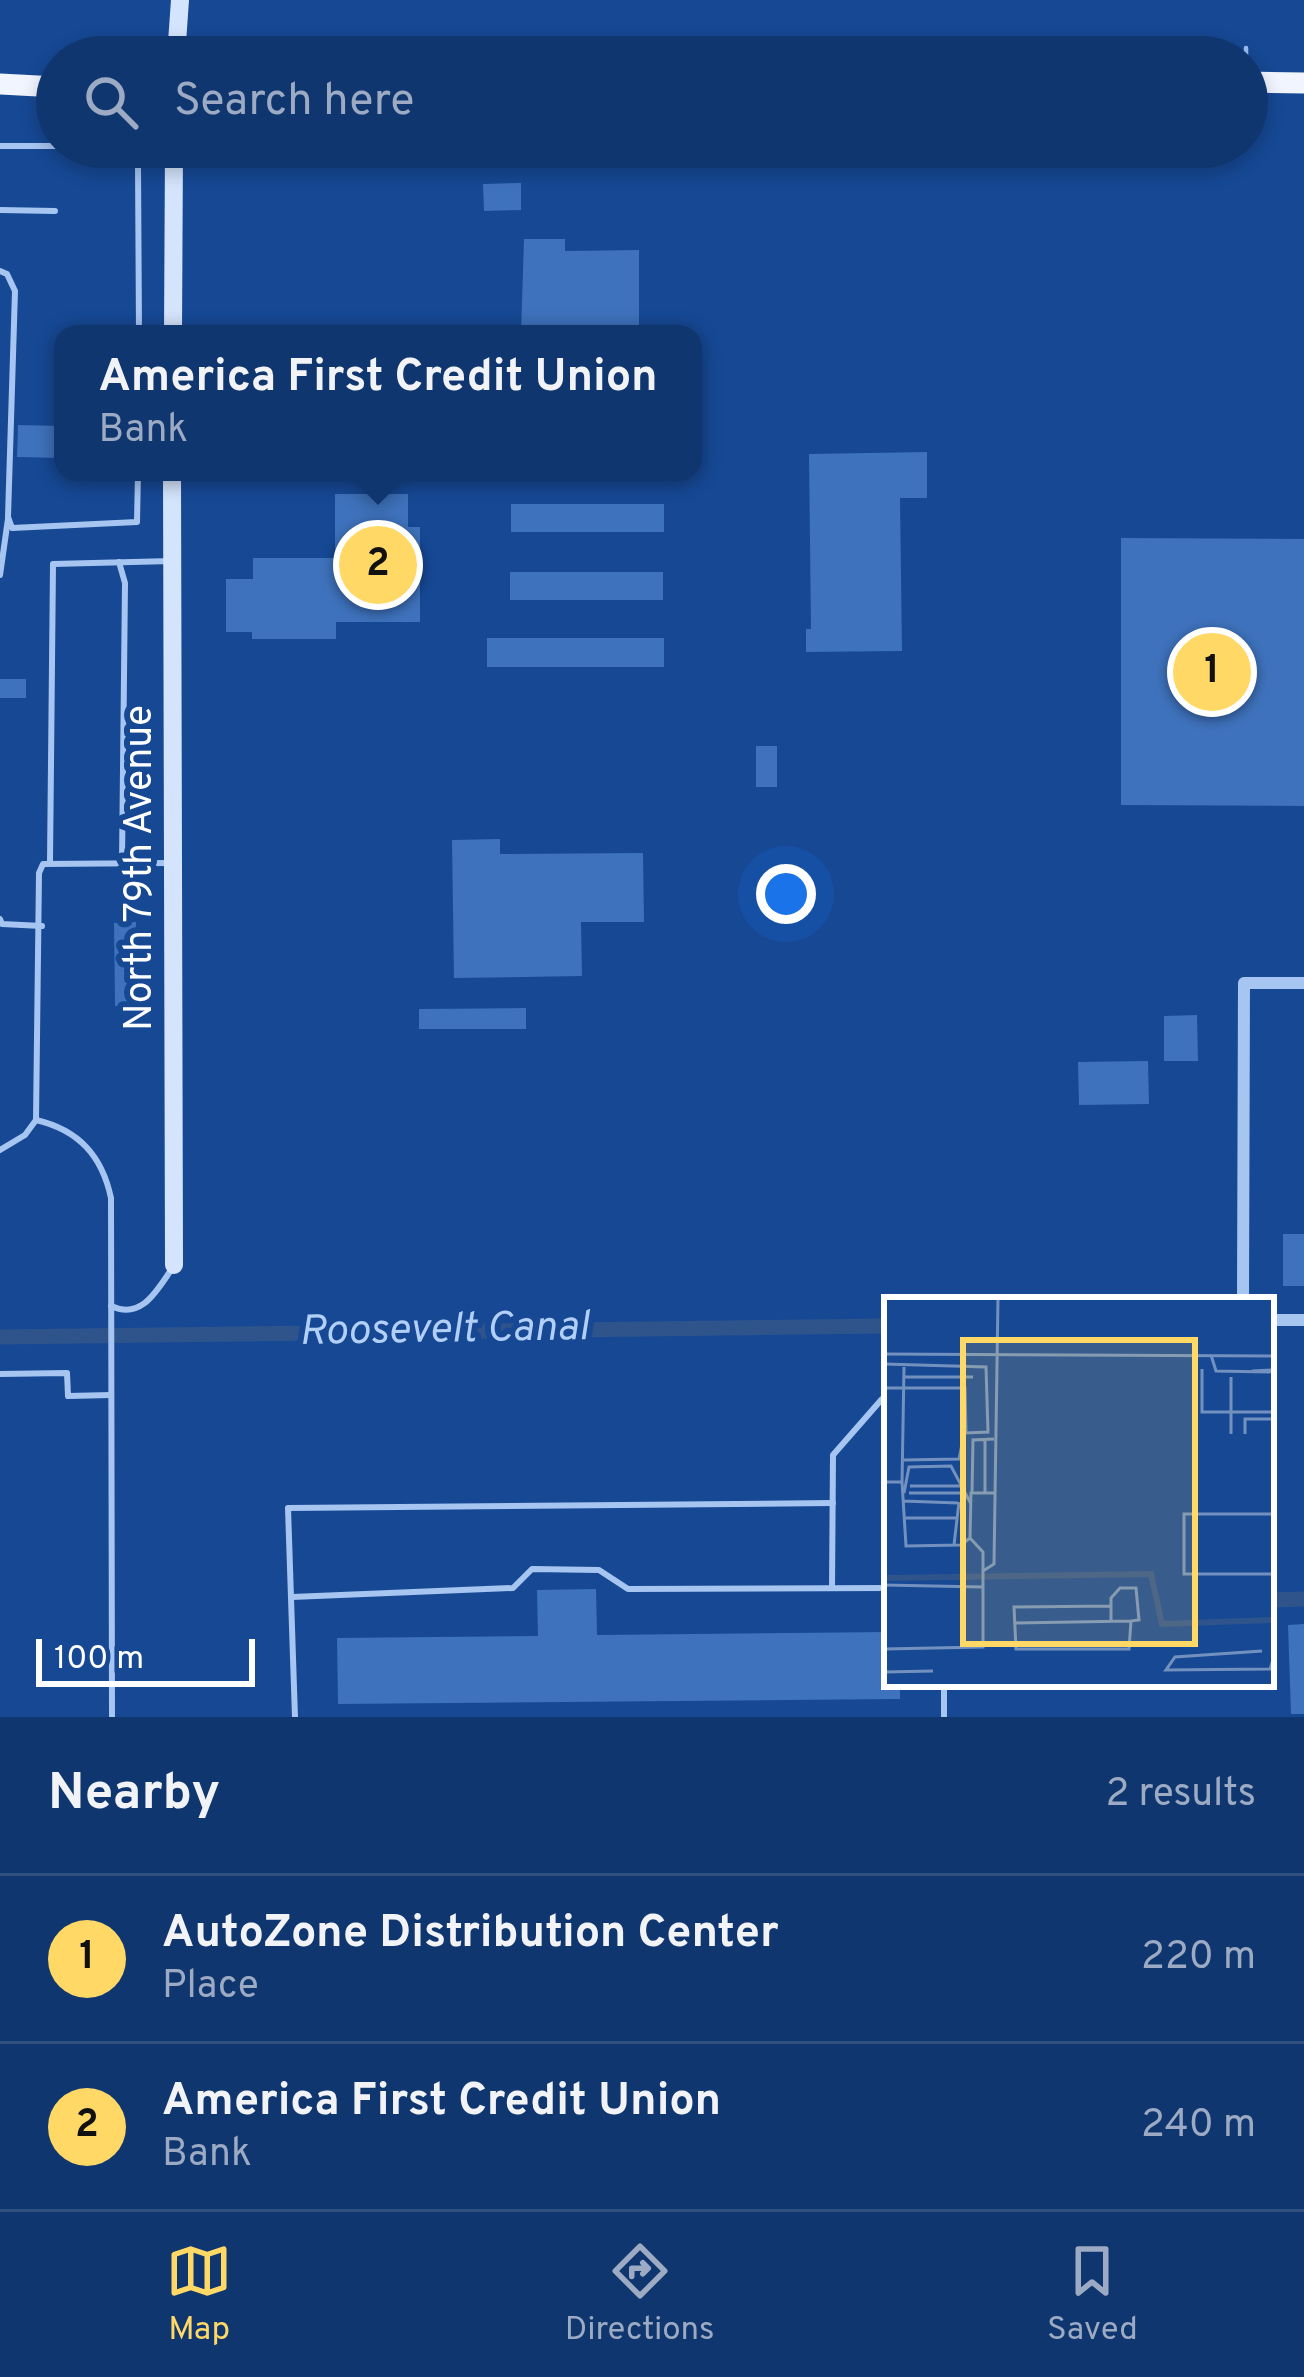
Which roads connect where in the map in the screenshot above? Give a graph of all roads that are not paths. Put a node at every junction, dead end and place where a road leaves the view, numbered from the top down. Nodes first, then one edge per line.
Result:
1 (180, 0) edge
2 (177, 36) edge
3 (1268, 82) edge
4 (1304, 83) edge
5 (0, 84) edge
6 (36, 86) edge
7 (0, 146) edge
8 (36, 146) edge
9 (138, 168) edge
10 (174, 168) edge
11 (0, 211) edge
12 (55, 211) dead end
13 (0, 271) edge
14 (139, 325) edge
15 (172, 325) edge
16 (138, 481) edge
17 (172, 481) edge
18 (8, 517) junction
19 (173, 561) junction
20 (119, 562) junction
21 (0, 574) edge
22 (50, 862) junction
23 (122, 862) junction
24 (175, 863) junction
25 (0, 919) edge
26 (42, 926) junction
27 (1304, 983) edge
28 (36, 1120) junction
29 (0, 1150) edge
30 (174, 1265) joint
31 (1243, 1297) edge
32 (111, 1306) junction
33 (1274, 1319) edge
34 (1304, 1320) edge
35 (0, 1374) edge
36 (111, 1395) junction
37 (884, 1399) edge
38 (832, 1503) junction
39 (832, 1588) junction
40 (884, 1588) edge
41 (292, 1597) junction
42 (112, 1717) edge
43 (295, 1717) edge

1 - 2 street
3 - 4 main road
5 - 6 main road
7 - 8 lane
9 - 14 lane
10 - 15 street
11 - 12 lane
13 - 18 lane
16 - 18 lane
17 - 19 street, North 79th Avenue
18 - 21 lane
19 - 20 lane
19 - 24 street, North 79th Avenue
20 - 22 lane
20 - 23 lane
22 - 23 lane
22 - 26 lane
23 - 24 lane
24 - 30 street, North 79th Avenue
25 - 26 lane
26 - 28 lane
27 - 31 street
28 - 29 lane
28 - 32 lane
30 - 32 lane
32 - 36 lane
33 - 34 street
35 - 36 lane
36 - 42 lane
37 - 38 lane
38 - 39 lane
38 - 41 lane
39 - 40 lane
39 - 41 lane
41 - 43 lane

